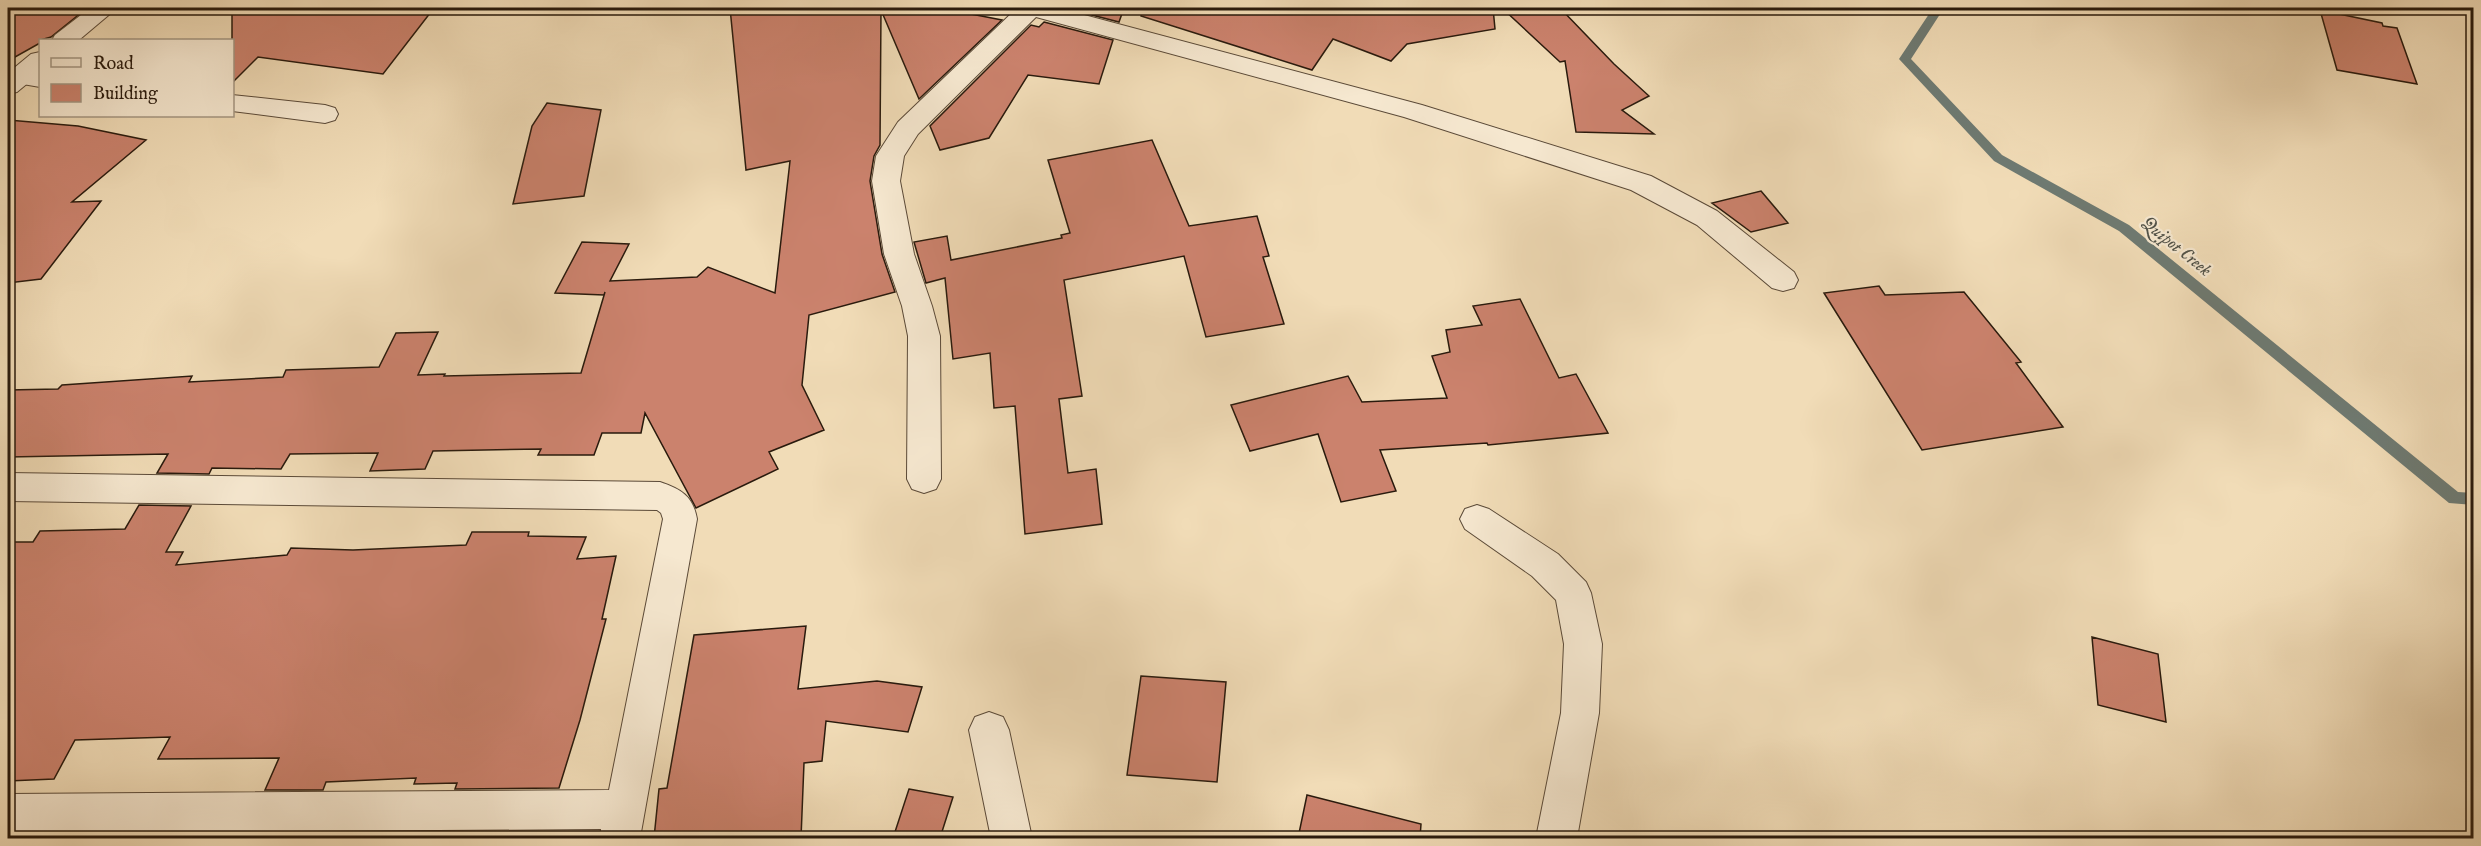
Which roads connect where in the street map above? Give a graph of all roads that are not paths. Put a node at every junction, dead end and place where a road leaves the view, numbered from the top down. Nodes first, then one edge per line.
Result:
1 (105, 8) edge
2 (1031, 8) edge
3 (65, 39) edge
4 (39, 61) edge
5 (23, 80) edge
6 (234, 103) edge
7 (325, 114) dead end
8 (1783, 280) dead end
9 (924, 478) dead end
10 (8, 487) edge
11 (1477, 519) dead end
12 (989, 730) dead end
13 (8, 814) edge
14 (623, 824) edge
15 (1012, 838) edge
16 (1557, 838) edge

1 - 3 street
2 - 8 street
2 - 9 street
4 - 5 street
6 - 7 street
10 - 14 street
11 - 16 street
12 - 15 street
13 - 14 street

